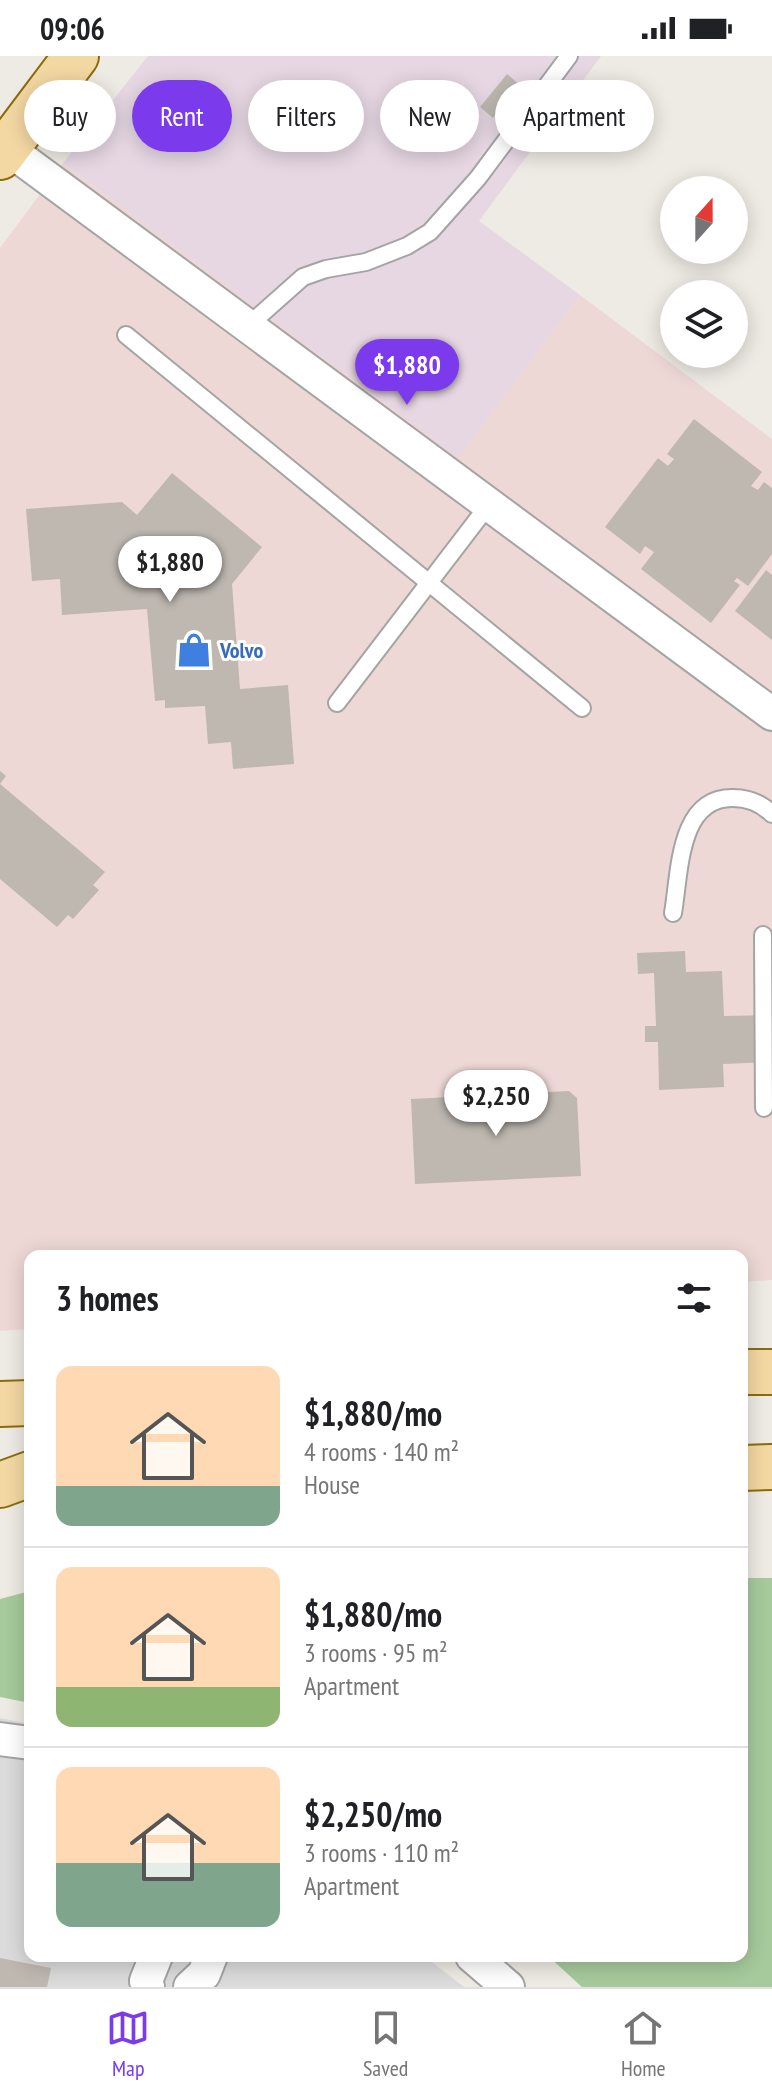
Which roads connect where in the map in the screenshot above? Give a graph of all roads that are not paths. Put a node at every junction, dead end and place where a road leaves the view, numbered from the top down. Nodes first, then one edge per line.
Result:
1 (76, 56) edge
2 (569, 56) edge
3 (4, 152) edge
4 (249, 325) junction
5 (126, 335) dead end
6 (490, 503) junction
7 (428, 582) junction
8 (337, 703) dead end
9 (582, 708) dead end
10 (772, 714) edge
11 (772, 814) edge
12 (673, 913) dead end
13 (763, 935) dead end
14 (764, 1108) dead end
15 (748, 1372) edge
16 (772, 1372) edge
17 (24, 1403) edge
18 (0, 1404) edge
19 (772, 1467) edge
20 (748, 1468) edge
21 (24, 1476) edge
22 (0, 1485) edge
23 (24, 1505) edge
24 (0, 1507) edge
25 (0, 1739) edge
26 (24, 1742) edge
27 (154, 1962) edge
28 (209, 1962) edge
29 (479, 1962) edge
30 (148, 1987) edge
31 (190, 1987) edge
32 (508, 1987) edge

1 - 3 main road
2 - 4 lane
3 - 4 street
4 - 6 street
5 - 7 lane
6 - 7 lane
6 - 10 street
7 - 8 lane
7 - 9 lane
11 - 12 lane
13 - 14 lane
15 - 16 main road
17 - 18 main road
19 - 20 main road
21 - 22 main road
23 - 24 main road
25 - 26 street
27 - 30 street
28 - 31 street
29 - 32 street

